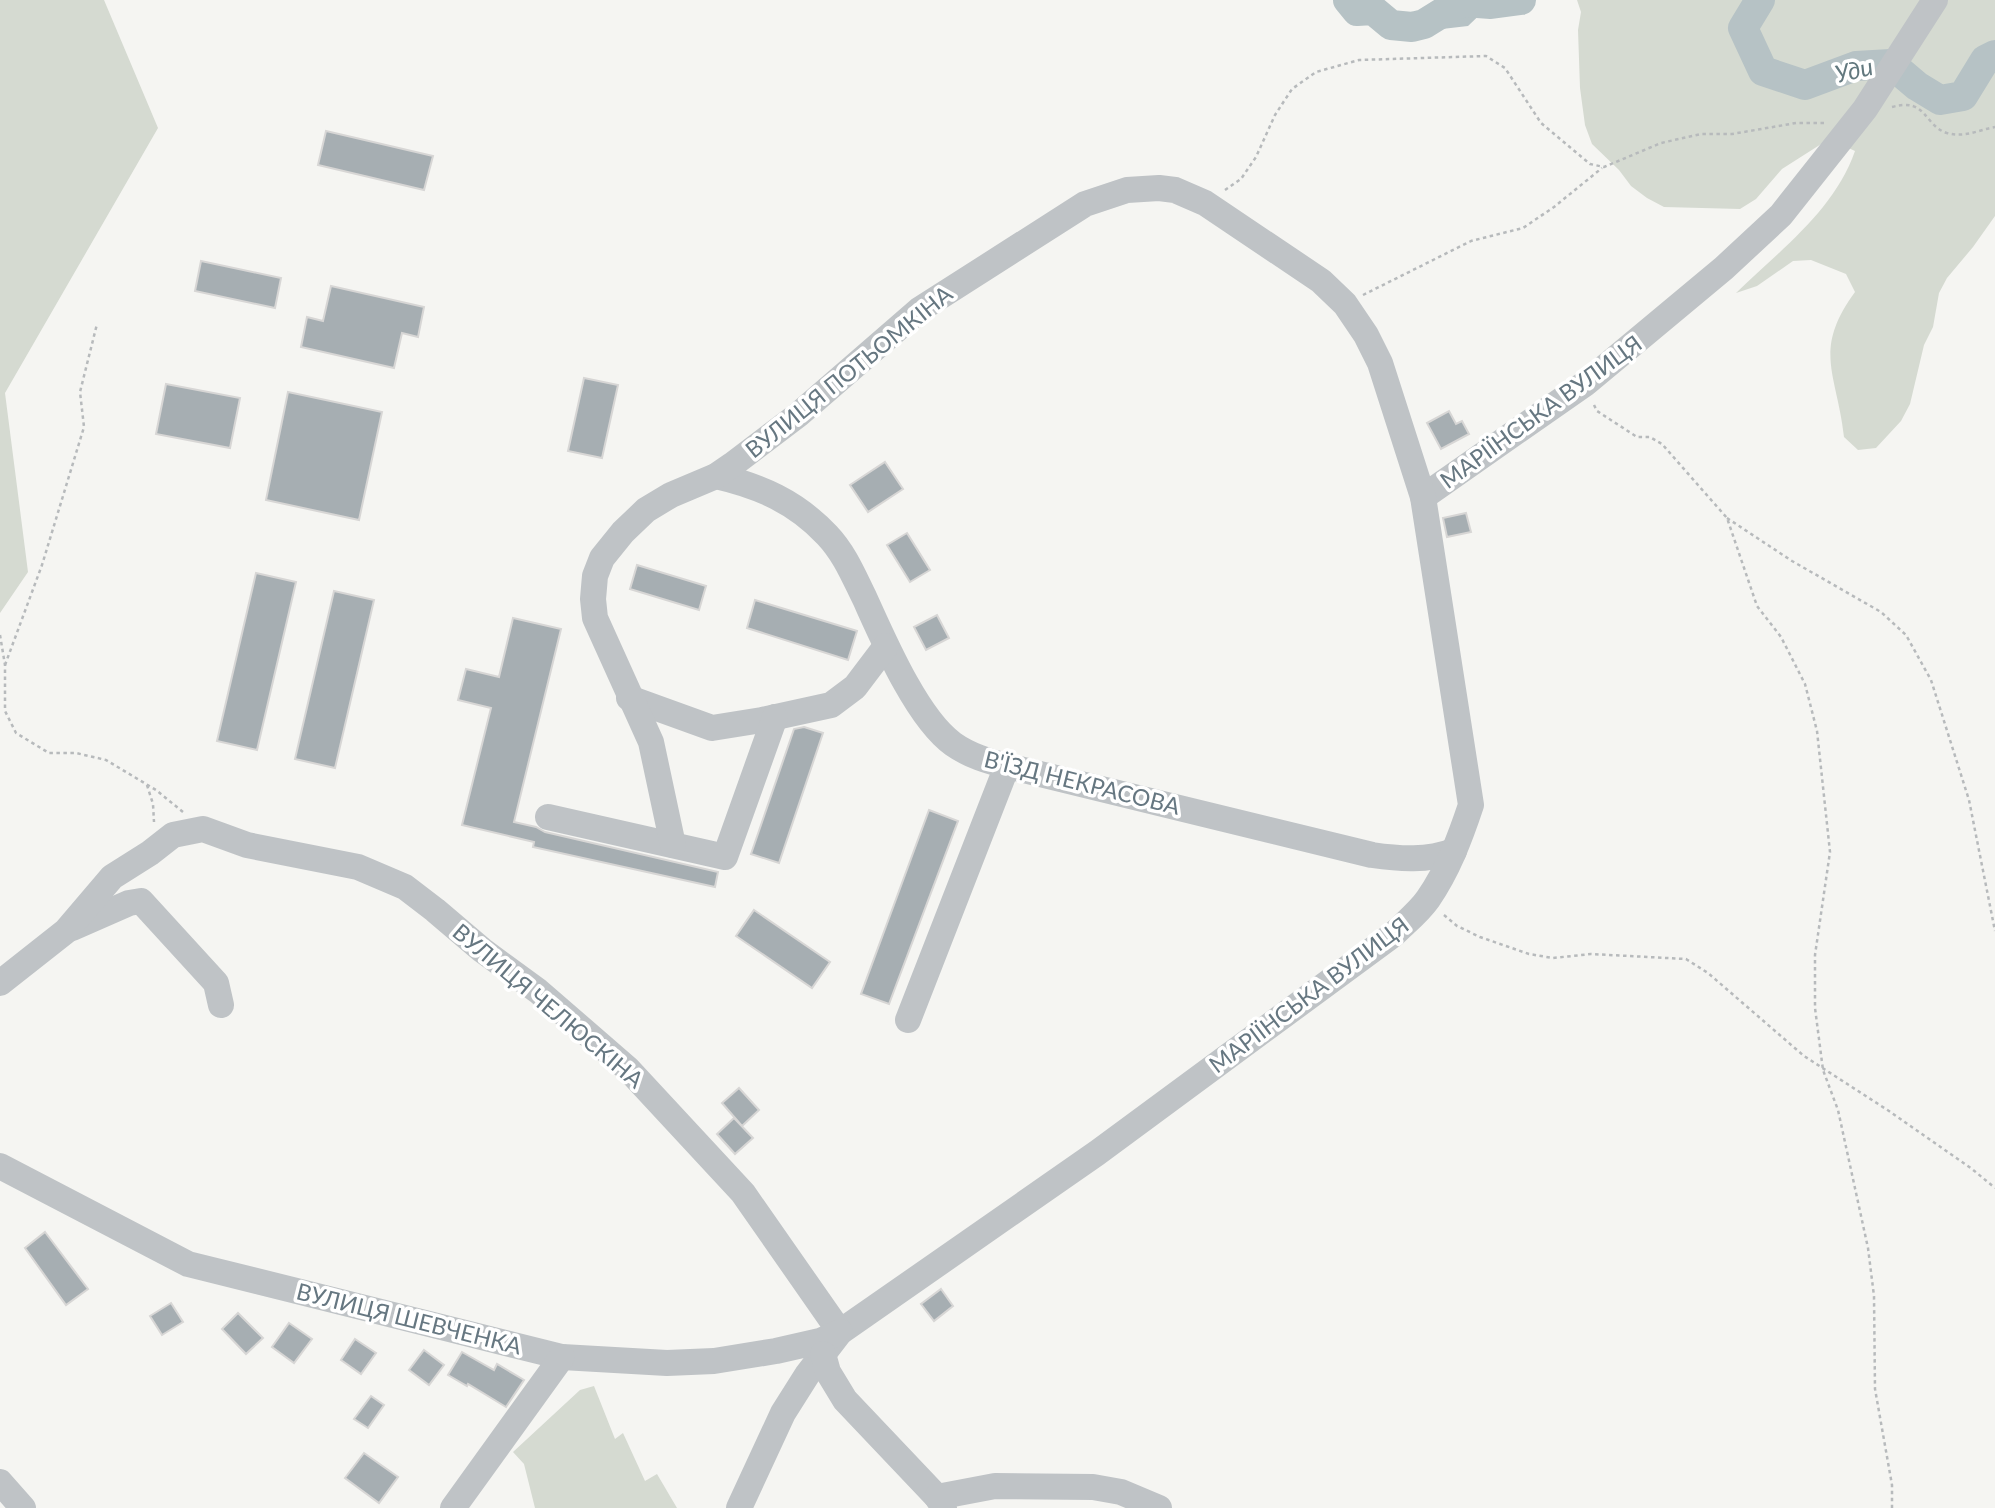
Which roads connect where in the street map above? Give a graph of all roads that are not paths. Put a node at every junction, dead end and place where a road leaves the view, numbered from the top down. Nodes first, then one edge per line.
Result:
1 (1933, 3) edge
2 (716, 476) junction
3 (1423, 497) junction
4 (886, 646) junction
5 (629, 698) junction
6 (775, 718) junction
7 (1007, 766) junction
8 (548, 817) dead end
9 (674, 845) junction
10 (1454, 851) junction
11 (150, 853) junction
12 (141, 901) junction
13 (66, 931) junction
14 (0, 983) edge
15 (220, 1005) dead end
16 (908, 1020) dead end
17 (0, 1166) edge
18 (840, 1332) junction
19 (823, 1354) junction
20 (562, 1357) junction
21 (0, 1482) edge
22 (941, 1503) edge
23 (23, 1508) edge
24 (453, 1508) edge
25 (738, 1508) edge
26 (1159, 1508) edge

1 - 3 street, МАРІЇНСЬКА ВУЛИЦЯ
2 - 3 street, ВУЛИЦЯ ПОТЬОМКІНА
2 - 4 street, В'ЇЗД НЕКРАСОВА
2 - 5 street, ВУЛИЦЯ ПОТЬОМКІНА
3 - 10 street, МАРІЇНСЬКА ВУЛИЦЯ
4 - 6 street
4 - 7 street, В'ЇЗД НЕКРАСОВА
5 - 6 street
5 - 9 street, ВУЛИЦЯ ПОТЬОМКІНА
6 - 9 street
7 - 10 street, В'ЇЗД НЕКРАСОВА
7 - 16 street
8 - 9 street
10 - 18 street, МАРІЇНСЬКА ВУЛИЦЯ
11 - 12 street
11 - 13 street
11 - 18 street, ВУЛИЦЯ ЧЕЛЮСКІНА
12 - 13 street
12 - 15 street
13 - 14 street
17 - 20 street, ВУЛИЦЯ ШЕВЧЕНКА
18 - 19 street, МАРІЇНСЬКА ВУЛИЦЯ
18 - 20 street, ВУЛИЦЯ ШЕВЧЕНКА
19 - 22 street
19 - 25 street, МАРІЇНСЬКА ВУЛИЦЯ
20 - 24 street
21 - 23 street
22 - 26 street

